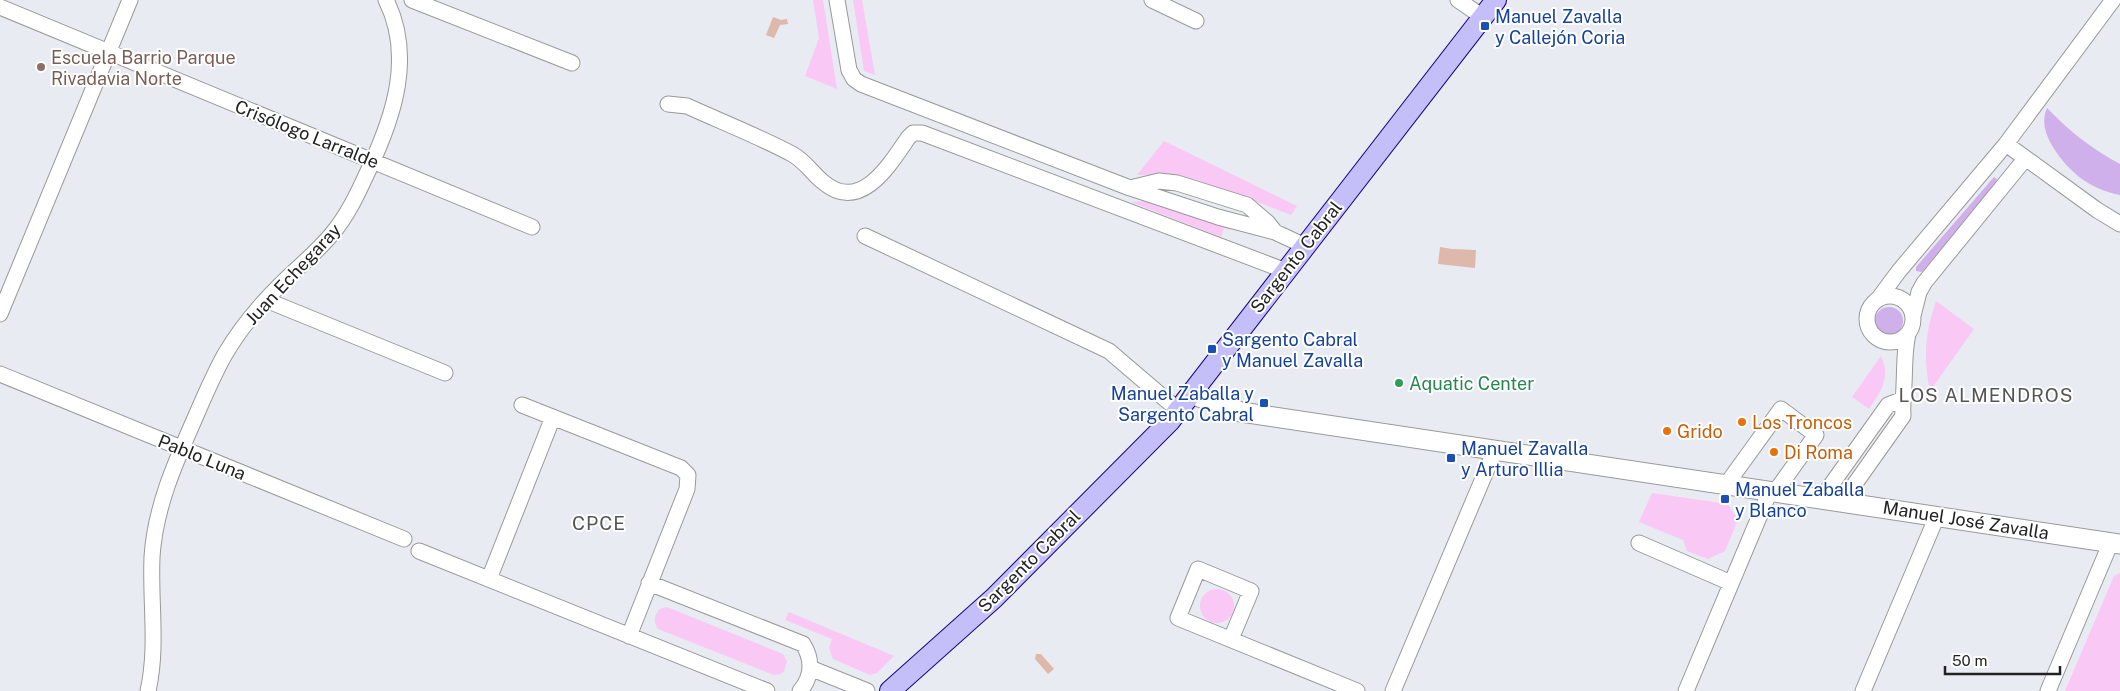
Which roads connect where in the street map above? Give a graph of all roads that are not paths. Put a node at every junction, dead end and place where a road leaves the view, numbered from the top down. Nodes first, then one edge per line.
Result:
1 (130, 0) edge
2 (386, 0) edge
3 (412, 0) edge
4 (837, 0) edge
5 (1152, 0) edge
6 (1458, 0) edge
7 (1496, 0) edge
8 (2113, 0) edge
9 (0, 7) edge
10 (1483, 17) junction
11 (1196, 21) dead end
12 (109, 52) junction
13 (572, 64) dead end
14 (668, 104) dead end
15 (2006, 144) junction
16 (2025, 159) junction
17 (373, 161) junction
18 (2120, 224) edge
19 (532, 227) dead end
20 (865, 236) dead end
21 (1305, 246) junction
22 (1286, 271) junction
23 (1879, 298) junction
24 (266, 300) junction
25 (0, 314) edge
26 (1913, 316) junction
27 (1908, 334) junction
28 (1889, 342) junction
29 (1904, 360) junction
30 (445, 373) dead end
31 (0, 374) edge
32 (1191, 394) junction
33 (1902, 400) junction
34 (522, 405) dead end
35 (1178, 410) junction
36 (553, 417) junction
37 (182, 448) junction
38 (1495, 450) junction
39 (1726, 485) junction
40 (1773, 491) junction
41 (1821, 499) junction
42 (1842, 502) junction
43 (1937, 516) junction
44 (404, 539) dead end
45 (1639, 543) dead end
46 (2116, 543) edge
47 (419, 552) dead end
48 (489, 579) junction
49 (1731, 582) junction
50 (649, 583) junction
51 (629, 636) junction
52 (1231, 639) junction
53 (810, 668) junction
54 (804, 690) edge
55 (148, 691) edge
56 (767, 691) edge
57 (867, 691) edge
58 (890, 691) edge
59 (1357, 691) edge
60 (1393, 691) edge
61 (1686, 691) edge
62 (1863, 691) edge
63 (2048, 691) edge

1 - 12 street
2 - 17 street, Juan Echegaray
3 - 13 street
4 - 21 street
5 - 11 street
6 - 10 street
7 - 10 main road, Sargento Cabral
8 - 15 street
9 - 12 street, Crisólogo Larralde
10 - 21 main road, Sargento Cabral
12 - 17 street, Crisólogo Larralde
12 - 25 street
14 - 22 street
15 - 16 street
15 - 23 street
16 - 18 street
16 - 26 street
17 - 19 street, Crisólogo Larralde
17 - 24 street, Juan Echegaray
20 - 35 street
21 - 22 main road, Sargento Cabral
22 - 32 main road, Sargento Cabral
23 - 26 street
23 - 28 street
24 - 30 street
24 - 37 street, Juan Echegaray
26 - 27 street
27 - 28 street
27 - 29 street
28 - 29 street
29 - 33 street
31 - 37 street, Pablo Luna
32 - 35 main road, Sargento Cabral
32 - 38 street, Manuel José Zavalla
33 - 41 street
33 - 42 street
34 - 36 street
35 - 58 main road, Sargento Cabral
36 - 48 street
36 - 50 street
37 - 44 street, Pablo Luna
37 - 55 street, Juan Echegaray
38 - 39 street, Manuel José Zavalla
38 - 60 street
39 - 40 street, Manuel José Zavalla
39 - 40 street
40 - 41 street, Manuel José Zavalla
40 - 49 street
41 - 42 street, Manuel José Zavalla
42 - 43 street, Manuel José Zavalla
43 - 46 street, Manuel José Zavalla
43 - 62 street
45 - 49 street
46 - 63 street
47 - 48 street
48 - 51 street
49 - 61 street
50 - 51 street
50 - 53 street
51 - 56 street
52 - 52 street
52 - 59 street
53 - 54 street
53 - 57 street

